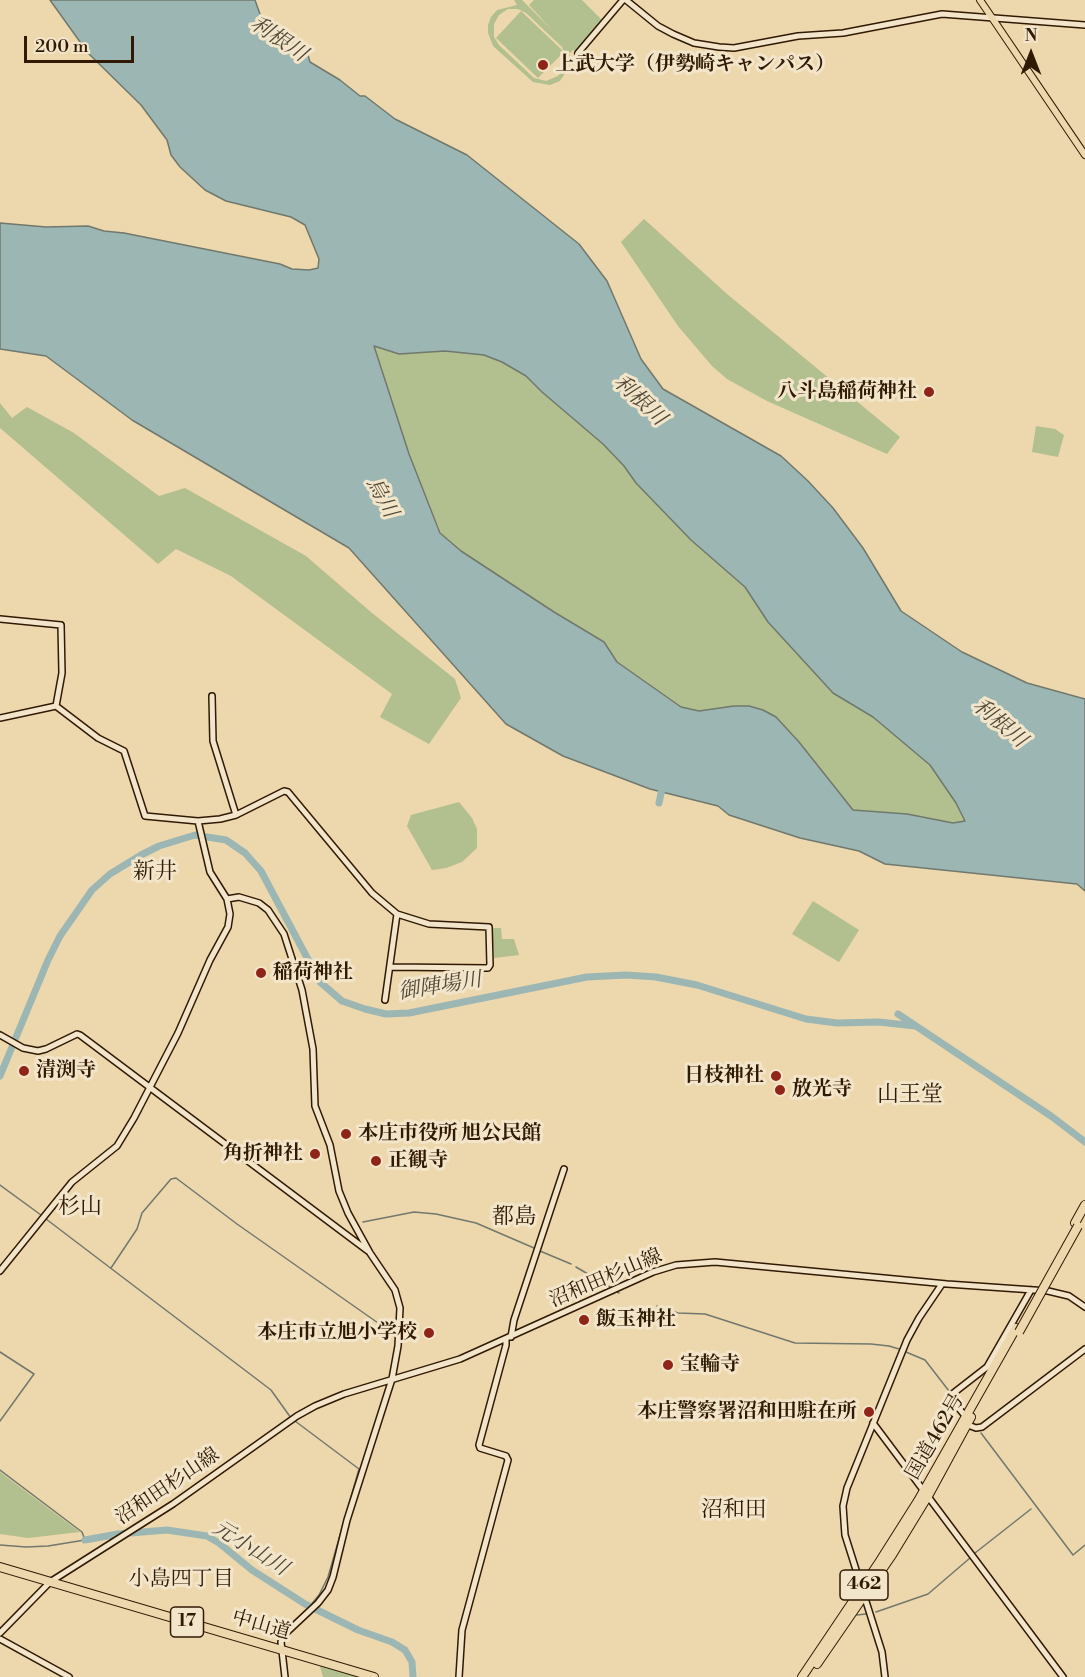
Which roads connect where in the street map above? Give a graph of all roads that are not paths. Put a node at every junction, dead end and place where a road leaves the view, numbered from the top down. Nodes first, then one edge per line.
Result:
1 (625, 0) edge
2 (980, 0) edge
3 (992, 18) junction
4 (1085, 25) edge
5 (578, 53) dead end
6 (1085, 155) edge
7 (0, 619) edge
8 (212, 696) dead end
9 (56, 706) junction
10 (0, 718) edge
11 (236, 815) junction
12 (198, 821) junction
13 (228, 899) junction
14 (398, 914) junction
15 (390, 967) junction
16 (385, 1000) dead end
17 (0, 1035) edge
18 (150, 1088) junction
19 (564, 1169) dead end
20 (1085, 1205) edge
21 (1085, 1215) edge
22 (1077, 1224) junction
23 (370, 1253) junction
24 (0, 1271) edge
25 (942, 1284) junction
26 (1031, 1290) junction
27 (1085, 1307) edge
28 (508, 1338) junction
29 (1085, 1349) edge
30 (392, 1379) junction
31 (967, 1421) junction
32 (873, 1423) junction
33 (926, 1493) junction
34 (0, 1567) edge
35 (50, 1582) junction
36 (864, 1591) junction
37 (0, 1634) edge
38 (0, 1639) edge
39 (281, 1649) junction
40 (69, 1677) edge
41 (285, 1677) edge
42 (374, 1677) edge
43 (459, 1677) edge
44 (802, 1677) edge
45 (808, 1677) edge
46 (885, 1677) edge
47 (1063, 1677) edge

1 - 3 street
1 - 5 street
2 - 3 main road
3 - 4 street
3 - 6 main road
7 - 9 street
8 - 11 street
9 - 10 street
9 - 12 street
11 - 12 street
11 - 14 street
12 - 13 street
13 - 18 street
13 - 23 street
14 - 15 street
14 - 15 street
15 - 16 street
17 - 18 street
18 - 23 street
18 - 24 street
19 - 28 street
20 - 22 highway, 国道462号 / 462
21 - 22 highway, 国道462号 / 462
22 - 31 highway, 国道462号 / 462, bridge
23 - 30 street
25 - 26 street, 沼和田杉山線
25 - 28 street, 沼和田杉山線
25 - 32 street
26 - 27 street, 沼和田杉山線
26 - 31 street
28 - 30 street, 沼和田杉山線
28 - 43 street
29 - 31 street
30 - 35 street, 沼和田杉山線
30 - 39 street
31 - 33 highway, 国道462号 / 462
32 - 33 street
32 - 36 street
33 - 36 highway, 国道462号 / 462
33 - 47 street
34 - 35 highway, 中山道 / 17
35 - 37 street, 沼和田杉山線
35 - 39 highway, 中山道 / 17
36 - 44 highway, 国道462号 / 462
36 - 45 highway, 国道462号 / 462
36 - 46 street
38 - 40 street
39 - 41 street
39 - 42 highway, 中山道 / 17

